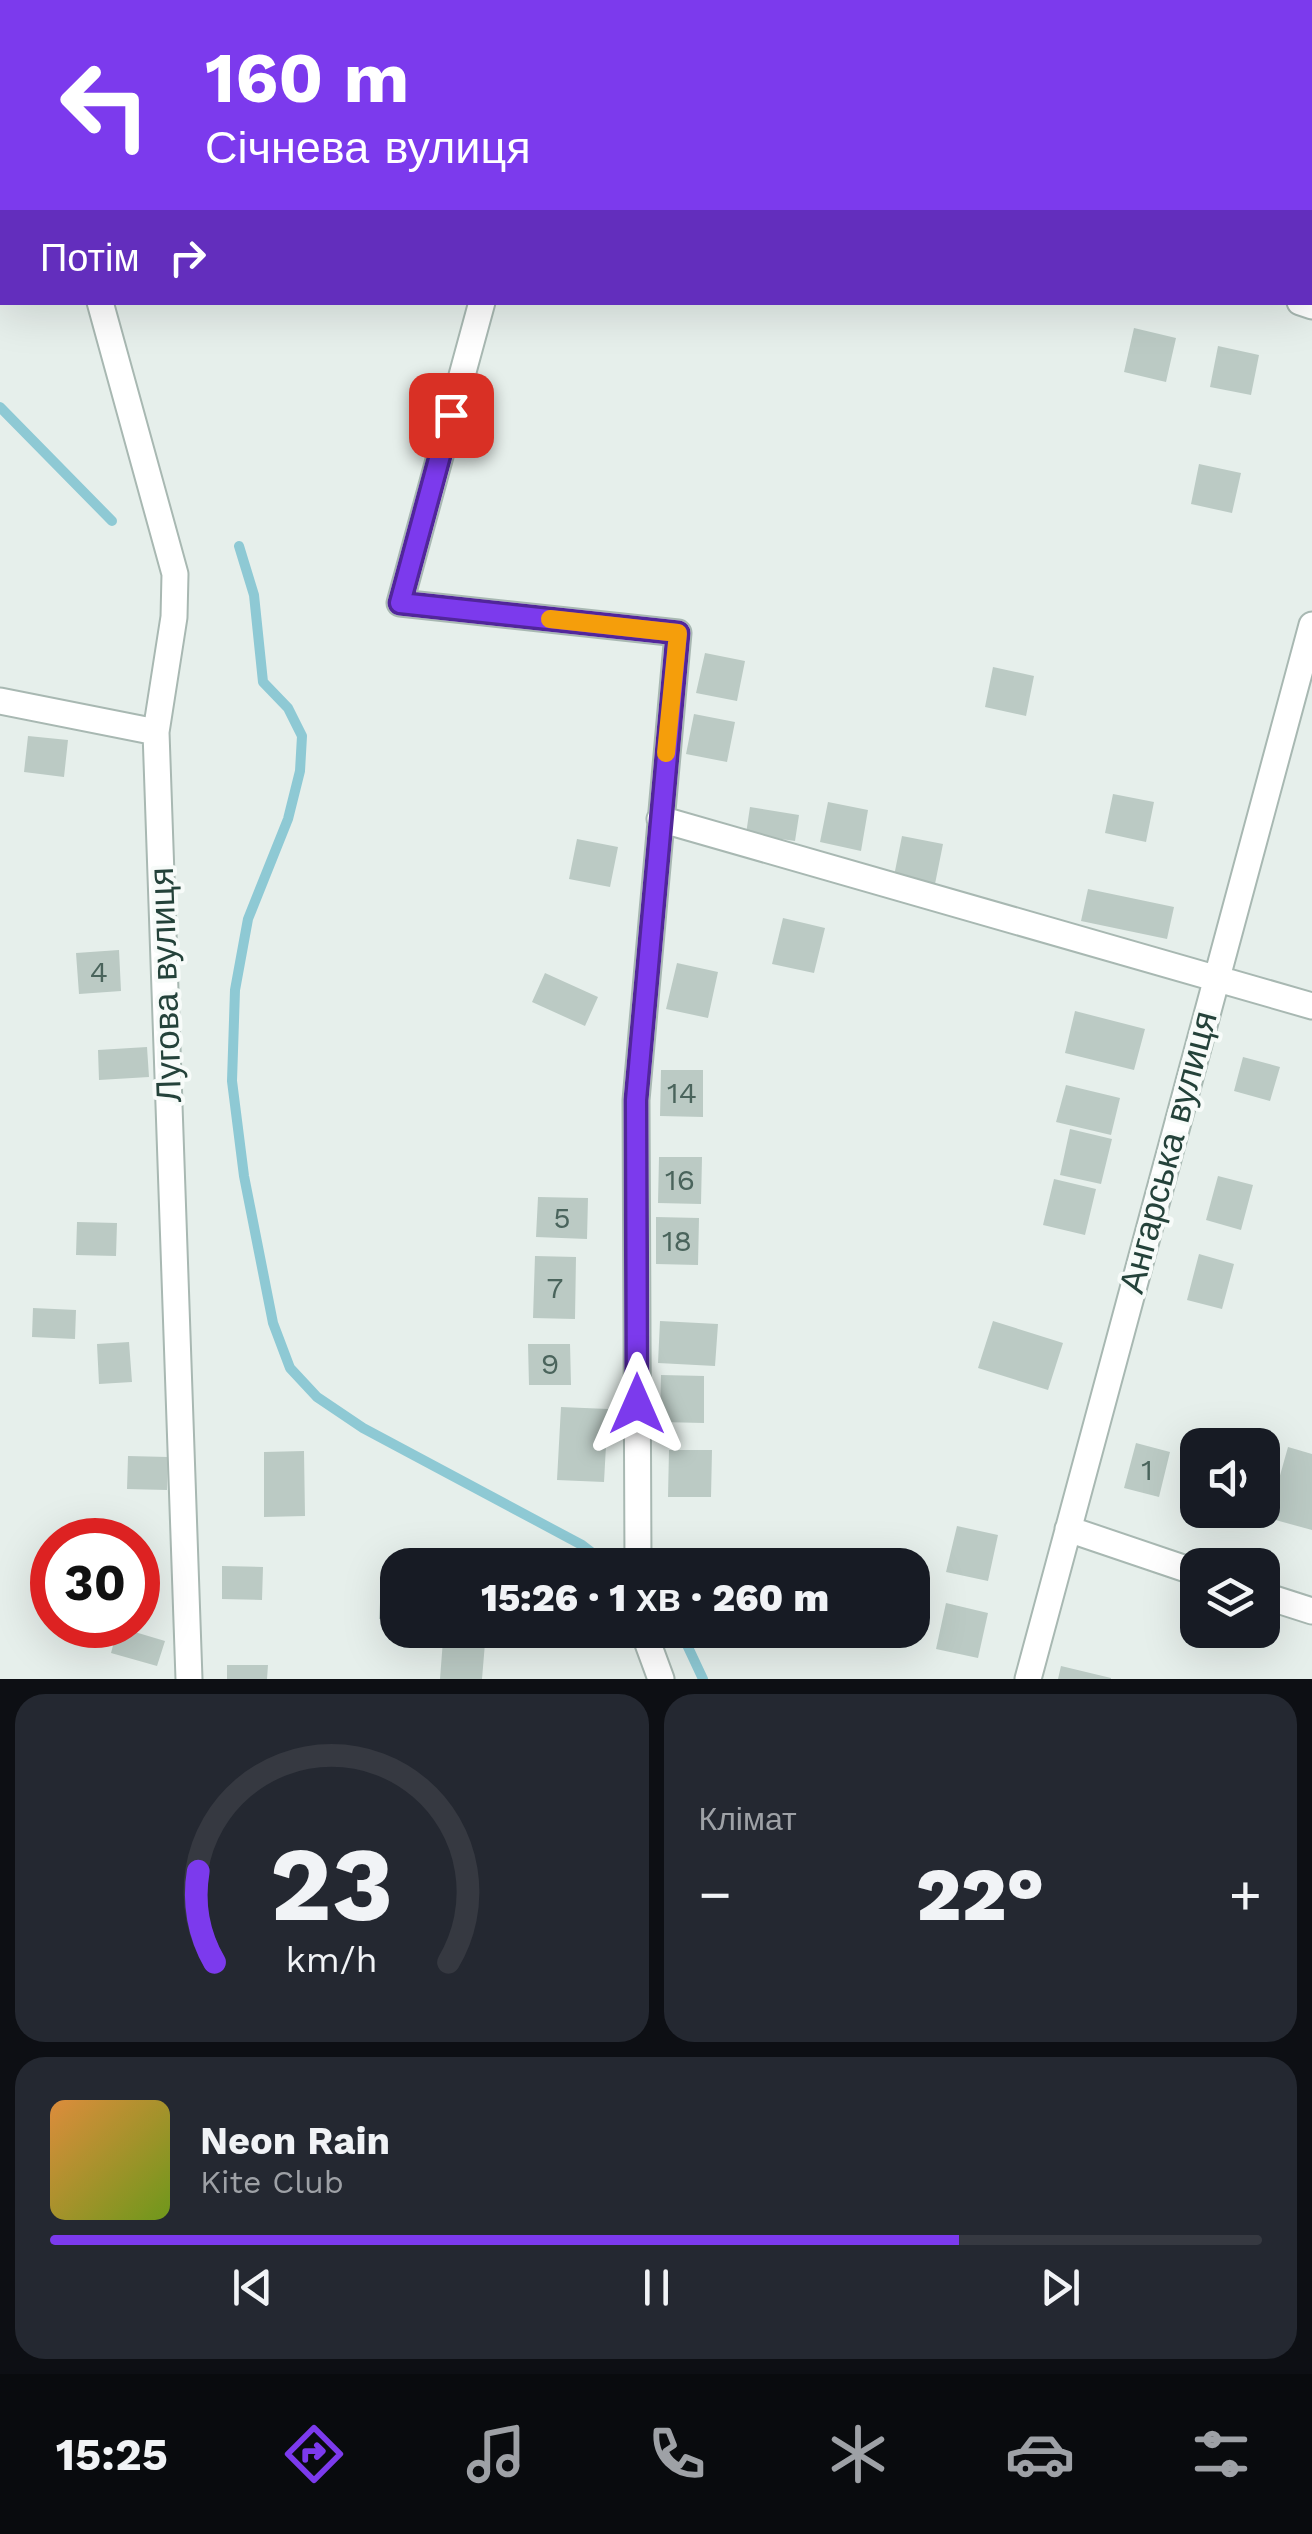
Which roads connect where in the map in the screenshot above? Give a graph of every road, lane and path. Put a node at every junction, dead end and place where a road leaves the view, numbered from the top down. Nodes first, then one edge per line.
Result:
1 (101, 305) edge
2 (481, 305) edge
3 (1312, 625) edge
4 (0, 700) edge
5 (156, 732) junction
6 (660, 820) junction
7 (1214, 976) junction
8 (1312, 1006) edge
9 (1068, 1529) junction
10 (637, 1548) edge
11 (1180, 1566) edge
12 (1280, 1601) edge
13 (1312, 1612) edge
14 (650, 1648) edge
15 (190, 1679) edge
16 (661, 1679) edge
17 (1028, 1679) edge

1 - 5 street, Лугова вулиця
2 - 6 street
3 - 7 street, Ангарська вулиця
4 - 5 street
5 - 15 street, Лугова вулиця
6 - 7 street
6 - 10 street
7 - 8 street
7 - 9 street, Ангарська вулиця
9 - 11 street
9 - 17 street, Ангарська вулиця
12 - 13 street
14 - 16 street

